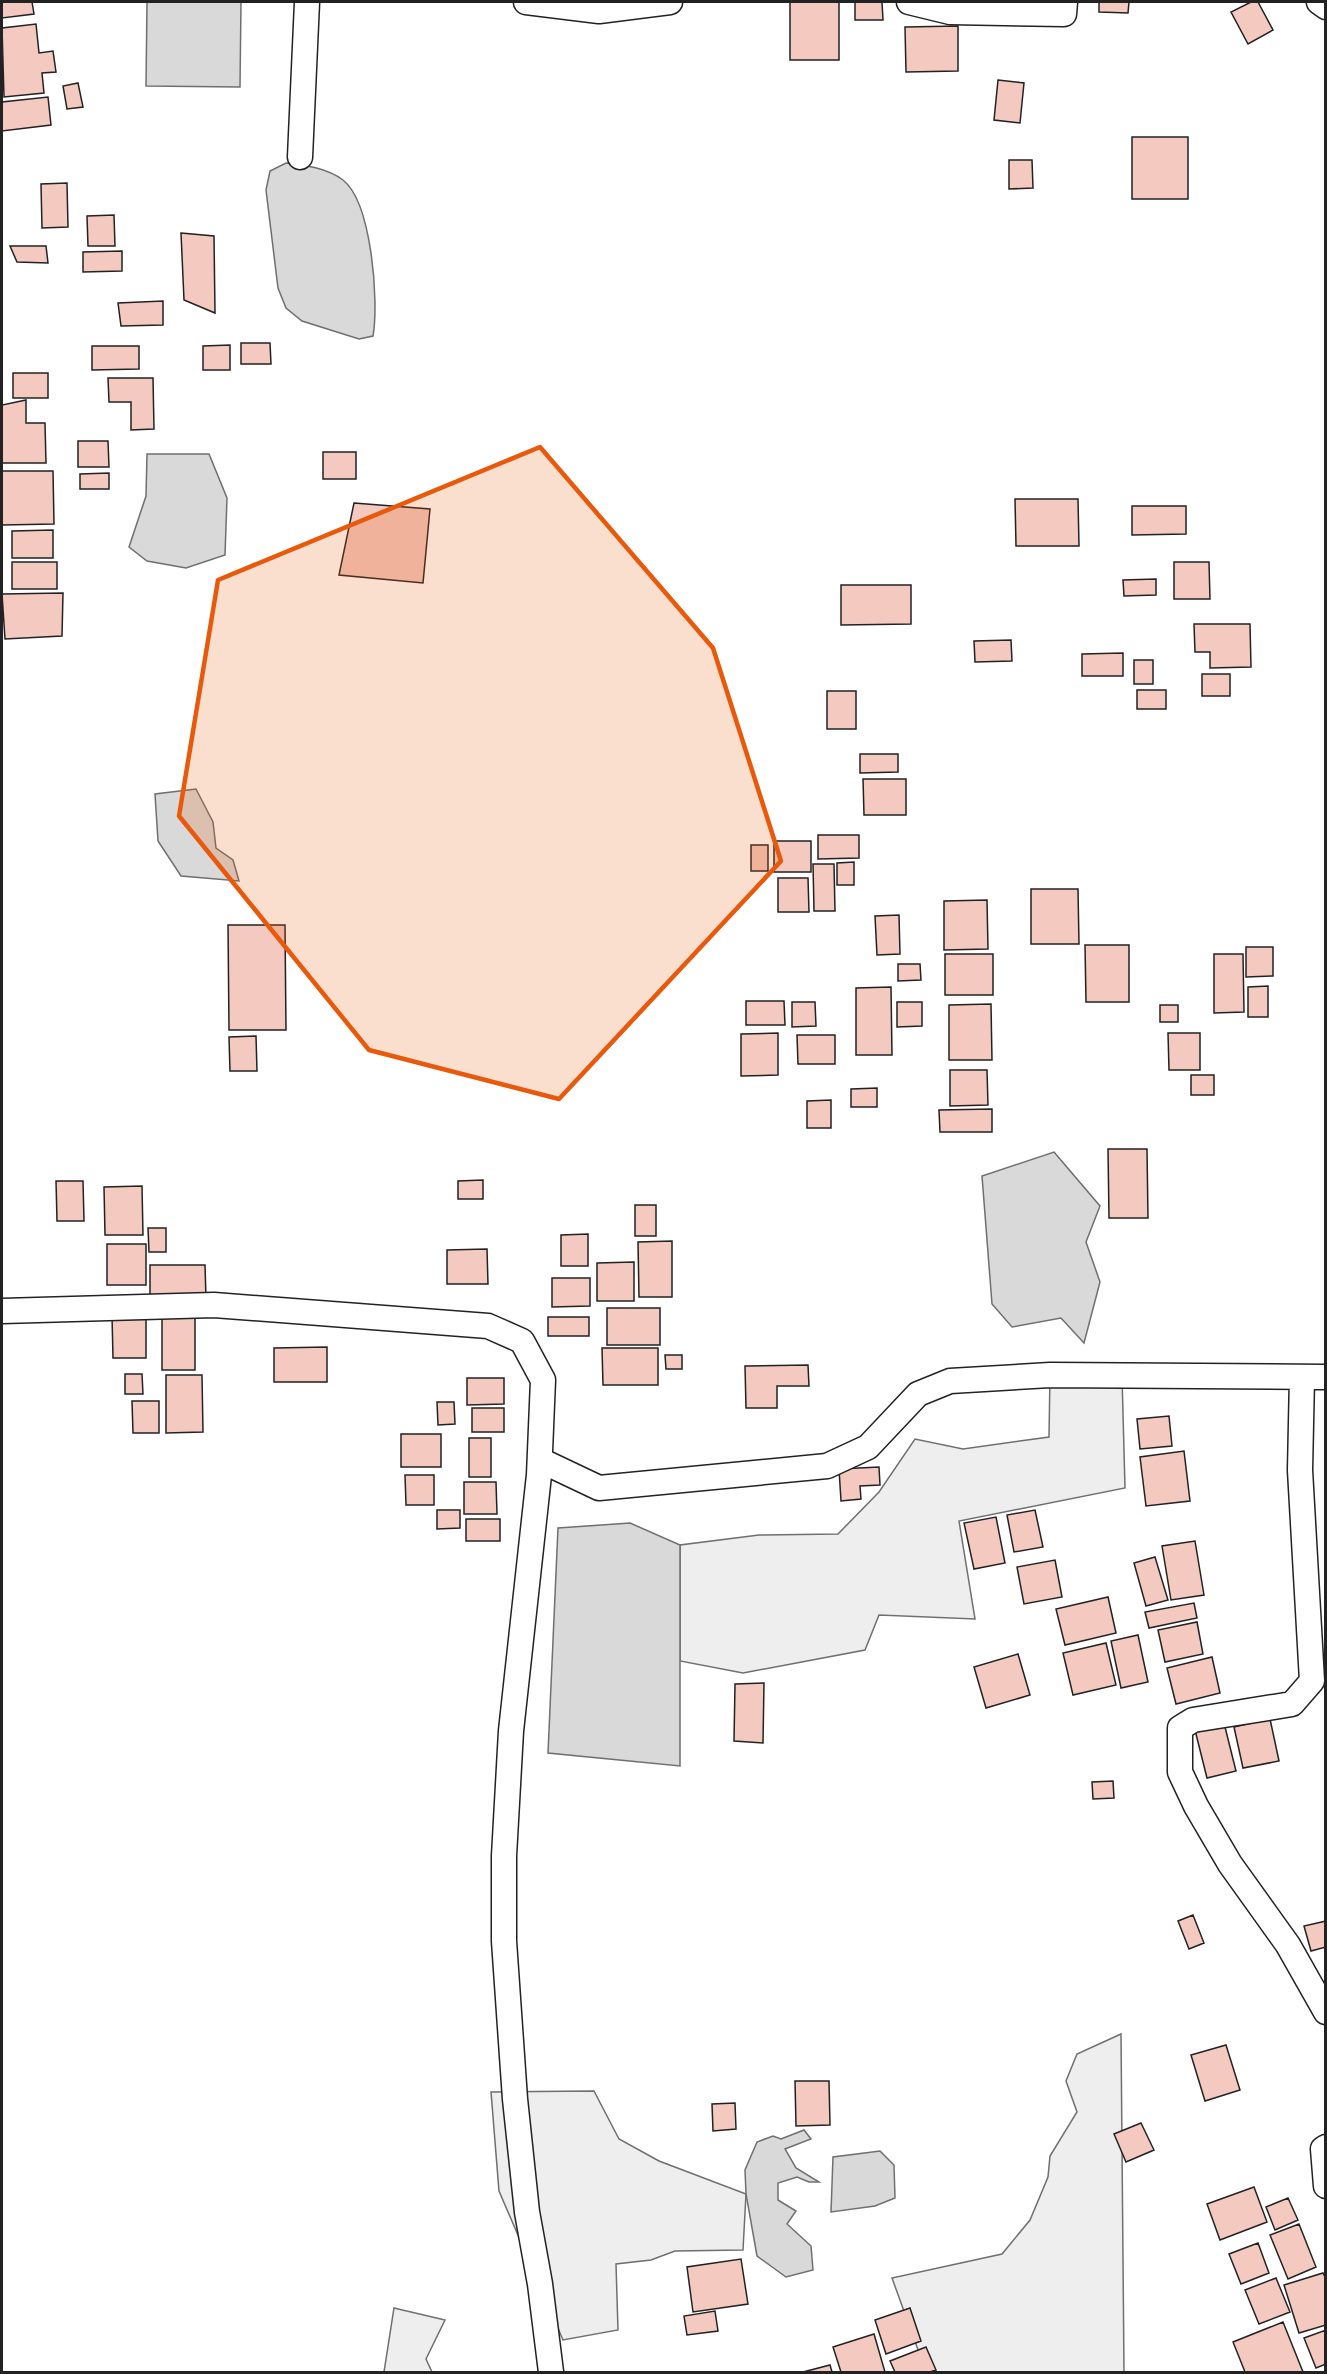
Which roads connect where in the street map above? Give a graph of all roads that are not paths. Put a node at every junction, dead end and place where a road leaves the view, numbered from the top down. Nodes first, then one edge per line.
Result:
1 (307, 2) edge
2 (526, 2) edge
3 (670, 2) edge
4 (909, 2) edge
5 (1065, 2) edge
6 (1319, 2) edge
7 (1326, 7) edge
8 (300, 157) dead end
9 (2, 1311) edge
10 (1314, 1377) edge
11 (540, 1460) junction
12 (1326, 2012) edge
13 (1326, 2147) edge
14 (1326, 2186) edge
15 (551, 2373) edge

1 - 8 street
2 - 3 street
4 - 5 street
6 - 7 street
9 - 11 street
10 - 11 street
10 - 12 street
11 - 15 street
13 - 14 street

